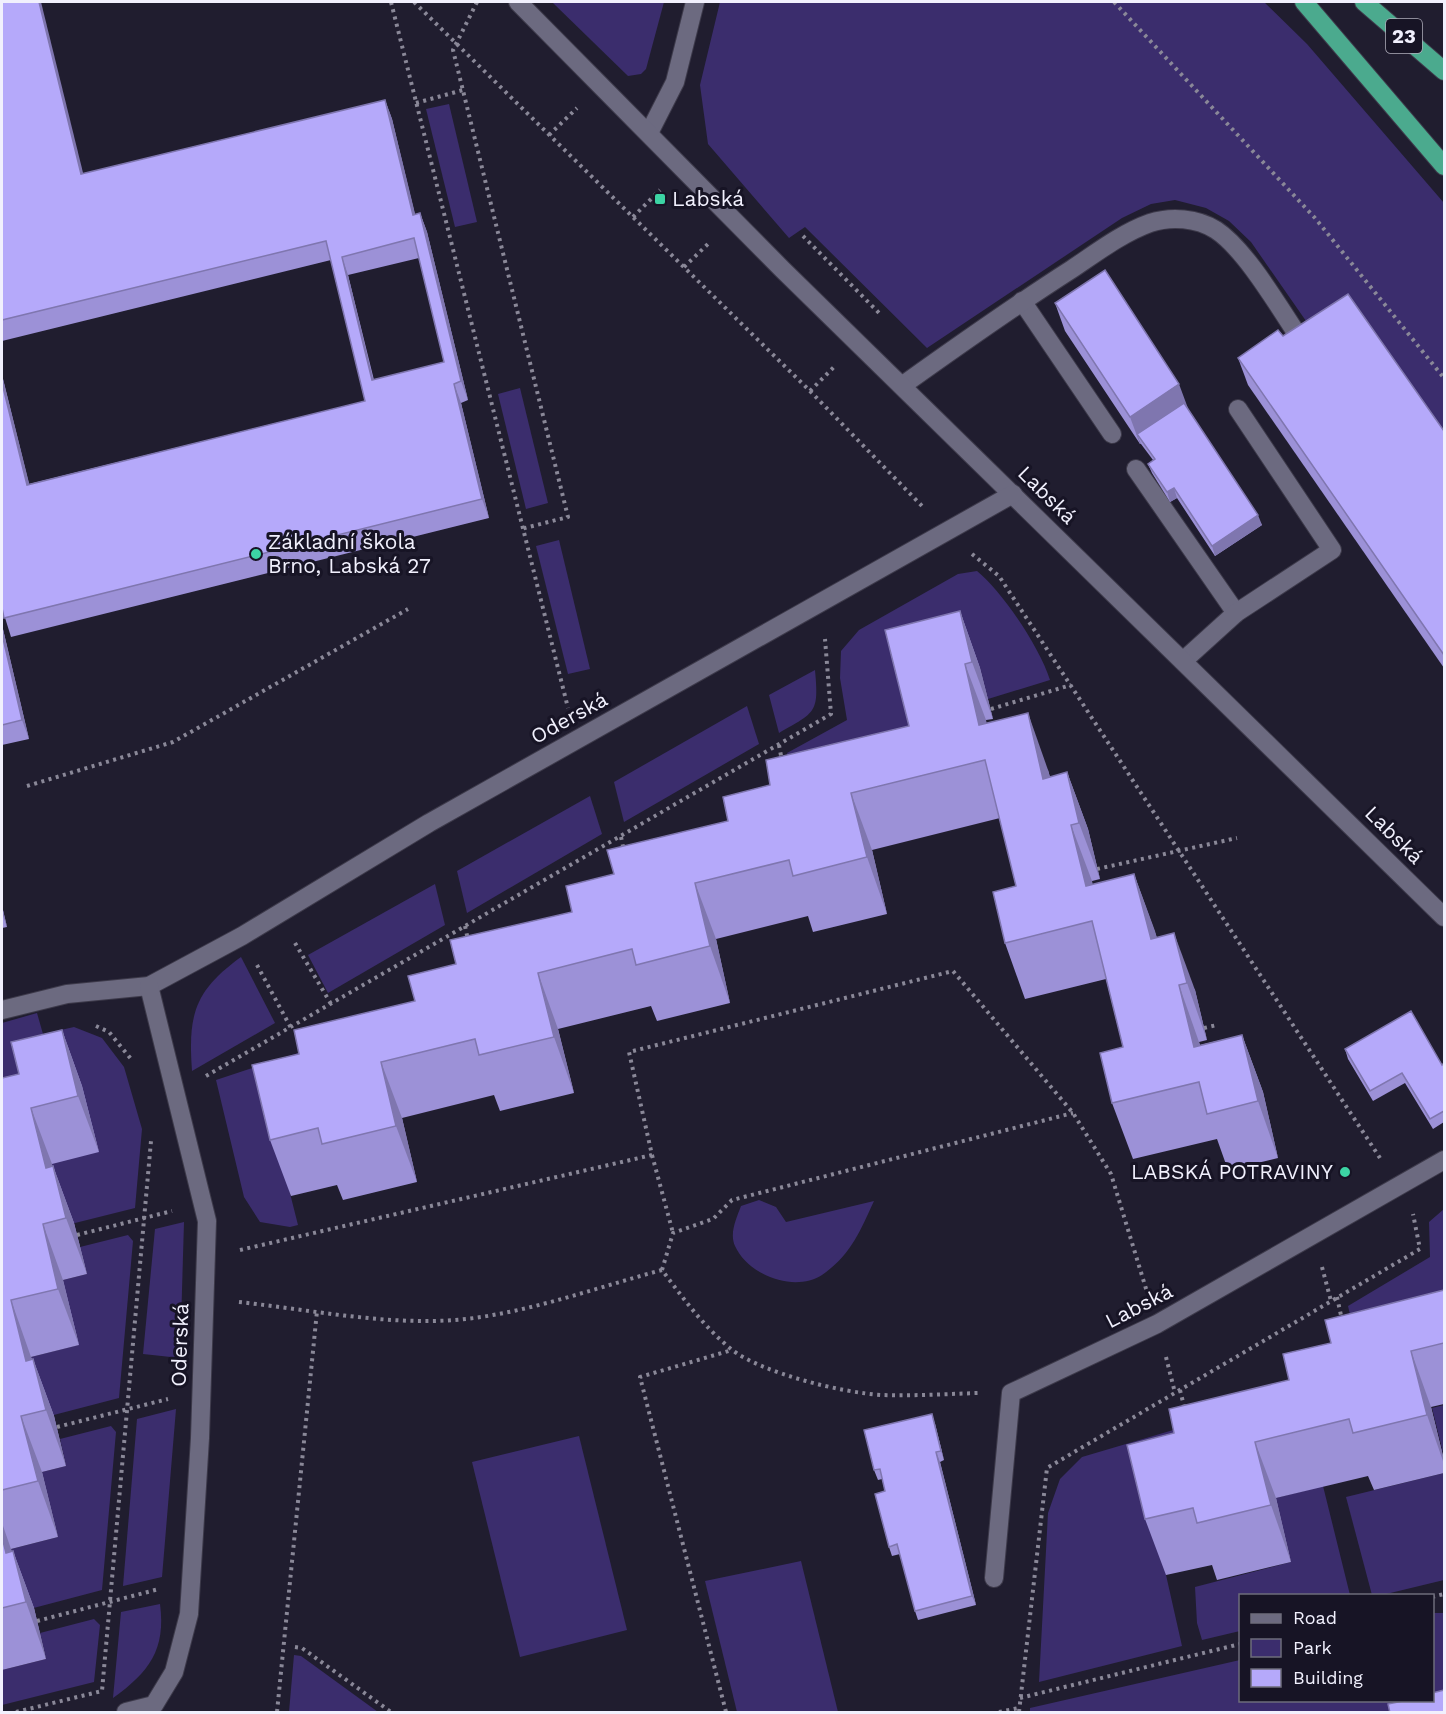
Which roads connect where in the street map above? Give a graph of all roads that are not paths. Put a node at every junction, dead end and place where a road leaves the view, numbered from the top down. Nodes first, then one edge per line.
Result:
1 (518, 2) edge
2 (695, 2) edge
3 (1304, 2) edge
4 (1364, 2) edge
5 (1444, 71) edge
6 (649, 133) junction
7 (1444, 166) edge
8 (1022, 301) junction
9 (1310, 353) edge
10 (903, 385) junction
11 (1238, 410) dead end
12 (1112, 434) dead end
13 (1136, 469) dead end
14 (1013, 494) junction
15 (1236, 613) junction
16 (1184, 661) junction
17 (1444, 917) edge
18 (149, 986) junction
19 (2, 1010) edge
20 (1444, 1160) edge
21 (994, 1578) dead end
22 (159, 1709) edge
23 (126, 1713) edge

1 - 6 street, Labská
2 - 6 street
3 - 7 highway
4 - 5 highway, 23
6 - 10 street, Labská
8 - 9 street
8 - 10 street
8 - 12 street
10 - 14 street, Labská
11 - 15 street
13 - 15 street
14 - 16 street, Labská
14 - 18 street, Oderská
15 - 16 street
16 - 17 street, Labská
18 - 19 street, Oderská
18 - 22 street, Oderská
20 - 21 street, Labská
22 - 23 street, Oderská

